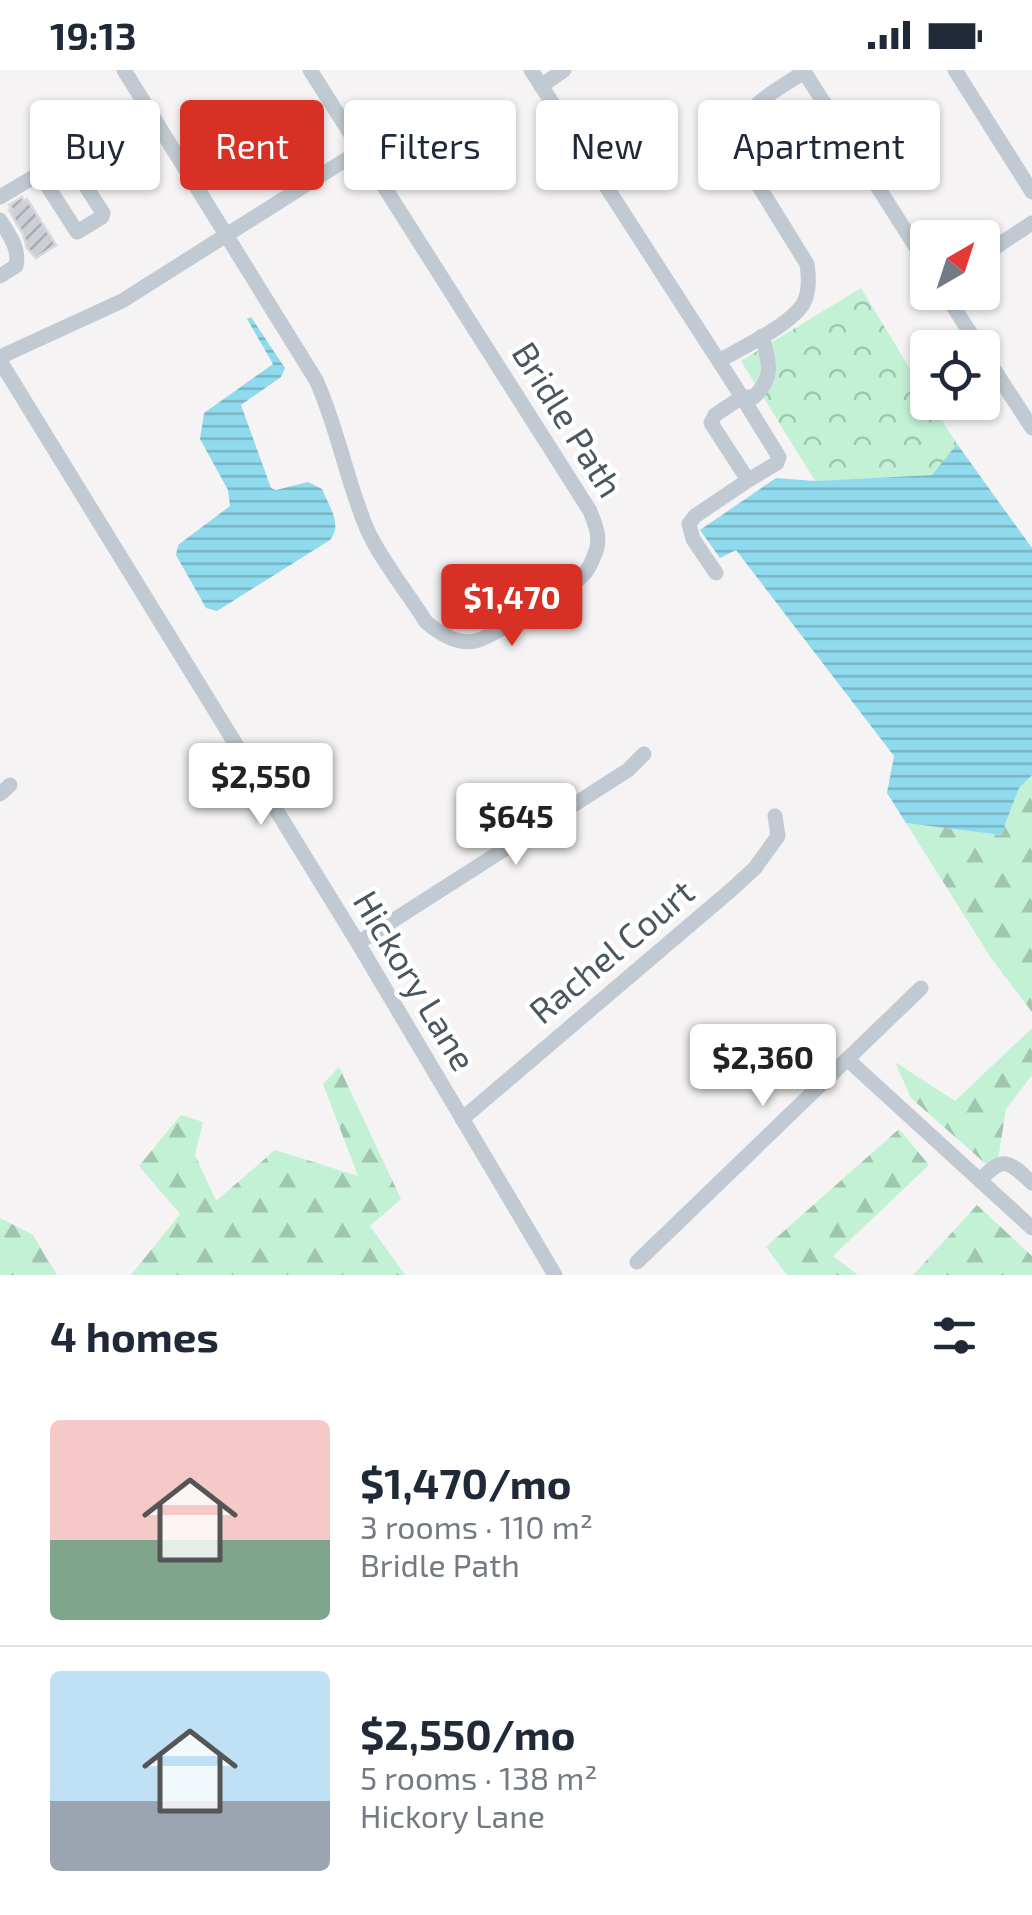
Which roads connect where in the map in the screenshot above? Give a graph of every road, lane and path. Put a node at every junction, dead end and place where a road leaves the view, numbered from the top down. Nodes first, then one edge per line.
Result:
1 (124, 70) edge
2 (310, 70) edge
3 (531, 70) edge
4 (564, 70) edge
5 (954, 70) edge
6 (803, 71) edge
7 (541, 86) junction
8 (344, 123) edge
9 (344, 161) edge
10 (39, 173) joint
11 (30, 179) edge
12 (386, 190) edge
13 (1032, 192) edge
14 (0, 197) edge
15 (0, 220) edge
16 (1032, 223) edge
17 (227, 235) junction
18 (910, 238) edge
19 (1000, 244) edge
20 (0, 276) edge
21 (762, 336) junction
22 (0, 359) edge
23 (720, 360) junction
24 (1000, 378) edge
25 (1032, 390) edge
26 (742, 397) junction
27 (1015, 401) junction
28 (1032, 428) edge
29 (750, 479) junction
30 (716, 573) dead end
31 (644, 754) dead end
32 (776, 816) dead end
33 (358, 944) junction
34 (921, 988) dead end
35 (847, 1060) junction
36 (462, 1119) junction
37 (980, 1180) junction
38 (1032, 1183) edge
39 (1032, 1228) edge
40 (637, 1262) dead end
41 (555, 1275) edge

1 - 17 street, Bridle Path
2 - 8 street, Bridle Path
3 - 7 street
4 - 7 street
5 - 13 street
6 - 18 street
6 - 21 street
7 - 23 street
9 - 17 street
10 - 10 street
11 - 14 street
12 - 17 street, Bridle Path
15 - 20 street
16 - 19 street
17 - 22 street
21 - 23 street
21 - 26 street
22 - 33 street, Hickory Lane
23 - 26 street
24 - 27 street
25 - 27 street
26 - 29 street
26 - 29 street
27 - 28 street
29 - 30 street
31 - 33 street
32 - 36 street, Rachel Court
33 - 36 street, Hickory Lane
34 - 35 street
35 - 37 street
35 - 40 street
36 - 41 street, Hickory Lane
37 - 38 street
37 - 39 street

